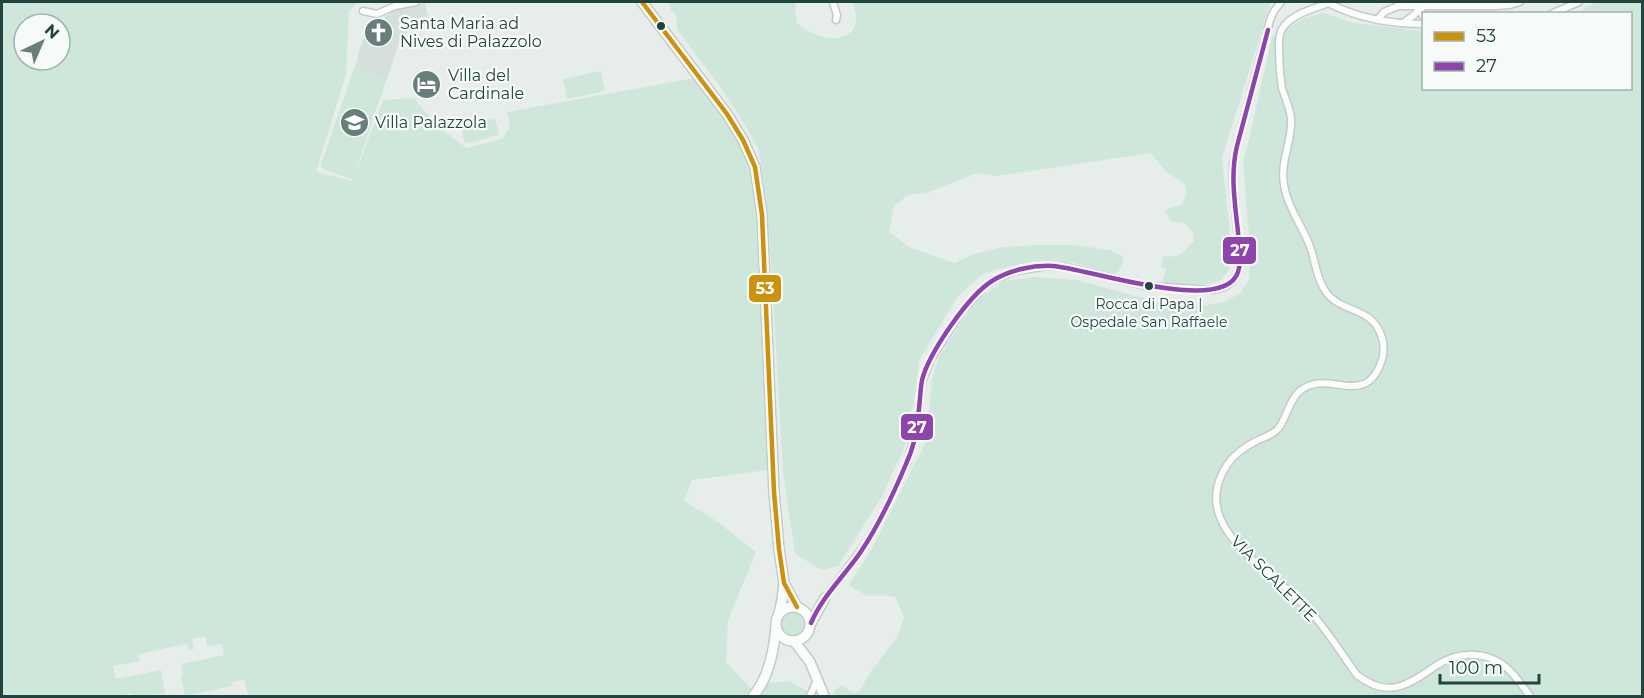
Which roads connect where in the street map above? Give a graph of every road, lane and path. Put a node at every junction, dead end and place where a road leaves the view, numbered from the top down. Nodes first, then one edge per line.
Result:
1 (416, 2) edge
2 (642, 2) edge
3 (833, 2) edge
4 (1281, 2) edge
5 (1327, 2) edge
6 (1520, 2) edge
7 (1579, 2) edge
8 (1423, 5) junction
9 (363, 11) dead end
10 (1422, 12) edge
11 (1556, 12) edge
12 (836, 20) dead end
13 (1377, 20) junction
14 (1401, 24) junction
15 (1422, 24) edge
16 (784, 583) junction
17 (825, 598) junction
18 (799, 608) junction
19 (778, 616) junction
20 (776, 627) junction
21 (810, 627) junction
22 (792, 641) junction
23 (773, 652) junction
24 (810, 662) junction
25 (818, 680) junction
26 (753, 696) edge
27 (810, 696) edge
28 (824, 696) edge
29 (1530, 696) edge

1 - 9 street
2 - 16 main road
3 - 12 street
4 - 17 street
5 - 13 street
5 - 29 street, VIA SCALETTE
6 - 8 street
7 - 11 street
8 - 10 street
8 - 13 street
8 - 14 street
13 - 14 street
14 - 15 street
16 - 18 main road
16 - 19 main road
17 - 18 main road
17 - 21 main road
18 - 19 main road
18 - 21 main road
19 - 20 main road
20 - 22 main road
20 - 23 main road
21 - 22 main road
21 - 24 main road
22 - 23 main road
22 - 24 main road
23 - 26 main road
24 - 25 main road
25 - 27 street
25 - 28 main road

